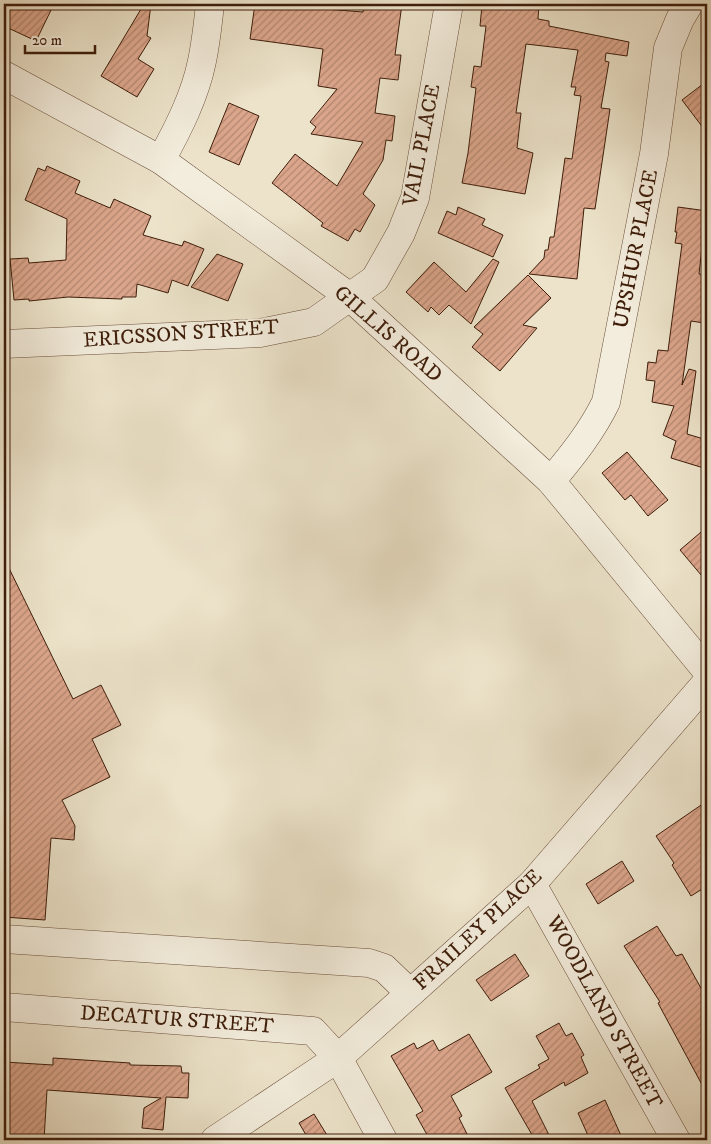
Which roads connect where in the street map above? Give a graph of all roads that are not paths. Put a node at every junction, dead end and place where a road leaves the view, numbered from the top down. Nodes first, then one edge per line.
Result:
1 (210, 4) edge
2 (448, 4) edge
3 (689, 4) edge
4 (4, 75) edge
5 (161, 160) junction
6 (350, 297) junction
7 (4, 344) edge
8 (550, 481) junction
9 (707, 671) edge
10 (707, 682) edge
11 (532, 884) junction
12 (4, 939) edge
13 (410, 993) junction
14 (4, 1007) edge
15 (338, 1058) junction
16 (215, 1140) edge
17 (384, 1140) edge
18 (676, 1140) edge

1 - 5 street
2 - 6 street, VAIL PLACE
3 - 8 street, UPSHUR PLACE
4 - 5 street, GILLIS ROAD
5 - 6 street, GILLIS ROAD
6 - 7 street, ERICSSON STREET
6 - 8 street, GILLIS ROAD
8 - 9 street, GILLIS ROAD
10 - 11 street, FRAILEY PLACE
11 - 13 street, FRAILEY PLACE
11 - 18 street, WOODLAND STREET
12 - 13 street
13 - 15 street, FRAILEY PLACE
14 - 15 street, DECATUR STREET
15 - 16 street, FRAILEY PLACE
15 - 17 street, DECATUR STREET

